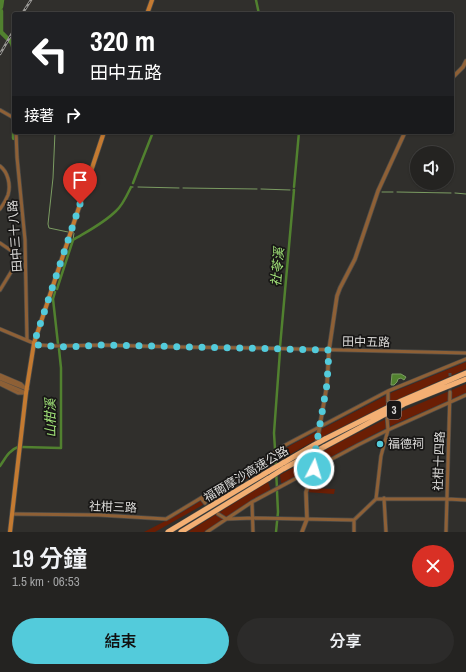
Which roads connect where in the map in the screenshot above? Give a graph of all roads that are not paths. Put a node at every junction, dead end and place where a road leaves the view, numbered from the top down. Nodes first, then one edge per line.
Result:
1 (152, 0) edge
2 (148, 12) edge
3 (466, 61) edge
4 (454, 76) edge
5 (1, 112) edge
6 (12, 117) edge
7 (16, 134) edge
8 (102, 134) edge
9 (404, 134) edge
10 (0, 166) edge
11 (0, 209) edge
12 (0, 243) edge
13 (0, 290) edge
14 (0, 329) edge
15 (27, 340) junction
16 (34, 343) junction
17 (329, 350) junction
18 (466, 353) edge
19 (466, 359) edge
20 (466, 373) edge
21 (0, 376) edge
22 (466, 379) edge
23 (0, 383) edge
24 (26, 391) junction
25 (388, 391) junction
26 (450, 392) tunnel mouth
27 (466, 395) edge
28 (388, 402) dead end
29 (450, 402) junction
30 (387, 417) dead end
31 (320, 426) junction
32 (388, 430) junction
33 (314, 469) junction
34 (201, 498) junction
35 (384, 498) junction
36 (376, 499) junction
37 (447, 499) junction
38 (466, 500) edge
39 (252, 502) junction
40 (205, 503) dead end
41 (227, 503) junction
42 (206, 509) junction
43 (12, 514) junction
44 (218, 514) dead end
45 (254, 518) junction
46 (226, 519) junction
47 (306, 519) junction
48 (354, 520) junction
49 (11, 532) edge
50 (162, 532) edge
51 (168, 532) edge
52 (181, 532) edge
53 (185, 532) edge
54 (207, 532) edge
55 (253, 532) edge
56 (302, 532) edge
57 (354, 532) edge
58 (386, 532) edge
59 (446, 532) edge

1 - 2 main road
3 - 4 street
5 - 6 street
7 - 15 street, 田中三十八路
8 - 16 main road
9 - 17 street
10 - 11 street
12 - 13 street
14 - 15 street, 田中五路
15 - 16 street, 田中五路
16 - 17 street, 田中五路
16 - 24 main road
17 - 18 street, 田中五路
17 - 31 street
19 - 25 street, 社柑三路
20 - 42 highway, 福爾摩沙高速公路 / 3, bridge
21 - 24 street
22 - 41 highway, 福爾摩沙高速公路 / 3, bridge
23 - 24 street
24 - 43 main road
25 - 28 street
25 - 31 street, 社柑三路
26 - 29 street, 社柑十四路
27 - 29 street
29 - 32 street
29 - 37 street, 社柑十四路
30 - 32 street
31 - 33 street
31 - 34 street, 社柑三路
32 - 33 street
32 - 36 street
33 - 39 street
33 - 47 street
34 - 40 street
34 - 43 street, 社柑三路
35 - 36 street
35 - 37 street
35 - 58 street
36 - 48 street
37 - 38 street
37 - 59 street, 社柑十四路
39 - 45 street
39 - 46 street
41 - 52 highway, 福爾摩沙高速公路 / 3
41 - 53 highway
42 - 50 highway
42 - 51 highway, 福爾摩沙高速公路 / 3
43 - 49 main road
44 - 46 street
45 - 46 street
45 - 47 street
45 - 55 street
46 - 54 street
47 - 48 street
47 - 56 street
48 - 57 street

